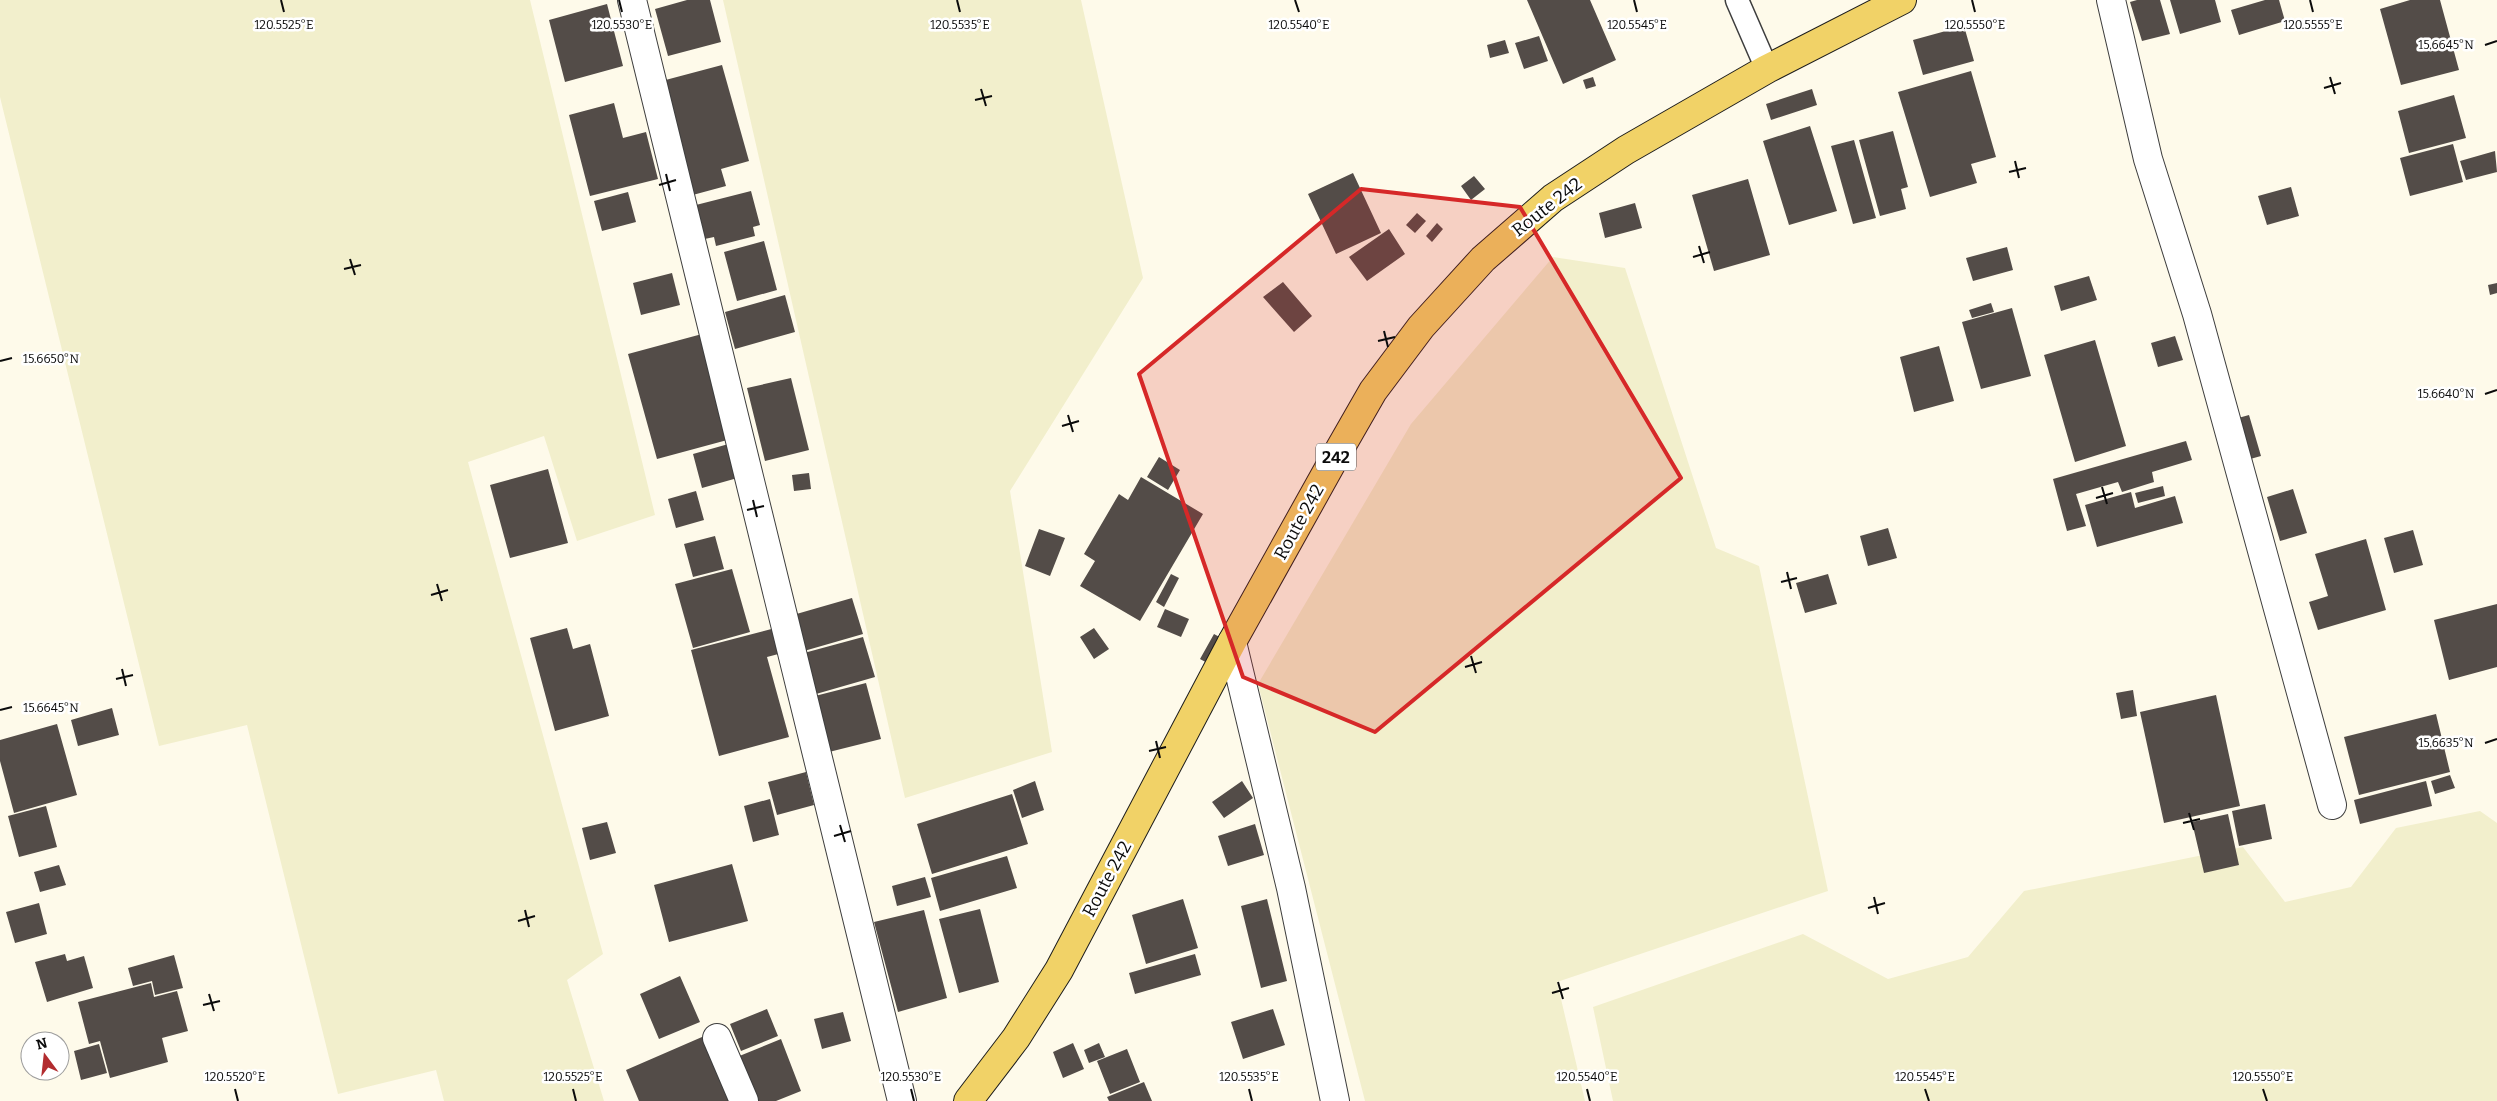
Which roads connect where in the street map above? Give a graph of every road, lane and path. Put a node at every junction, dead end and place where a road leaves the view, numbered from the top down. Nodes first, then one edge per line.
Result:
1 (632, 0) edge
2 (1737, 0) edge
3 (1902, 0) edge
4 (2112, 0) edge
5 (1767, 69) junction
6 (1232, 642) junction
7 (2332, 805) dead end
8 (717, 1038) dead end
9 (744, 1101) edge
10 (902, 1101) edge
11 (968, 1101) edge
12 (1335, 1101) edge

1 - 10 street
2 - 5 lane
3 - 5 main road, Route 242 / 242
4 - 7 street
5 - 6 main road, Route 242 / 242
6 - 11 main road, Route 242 / 242
6 - 12 street
8 - 9 street

